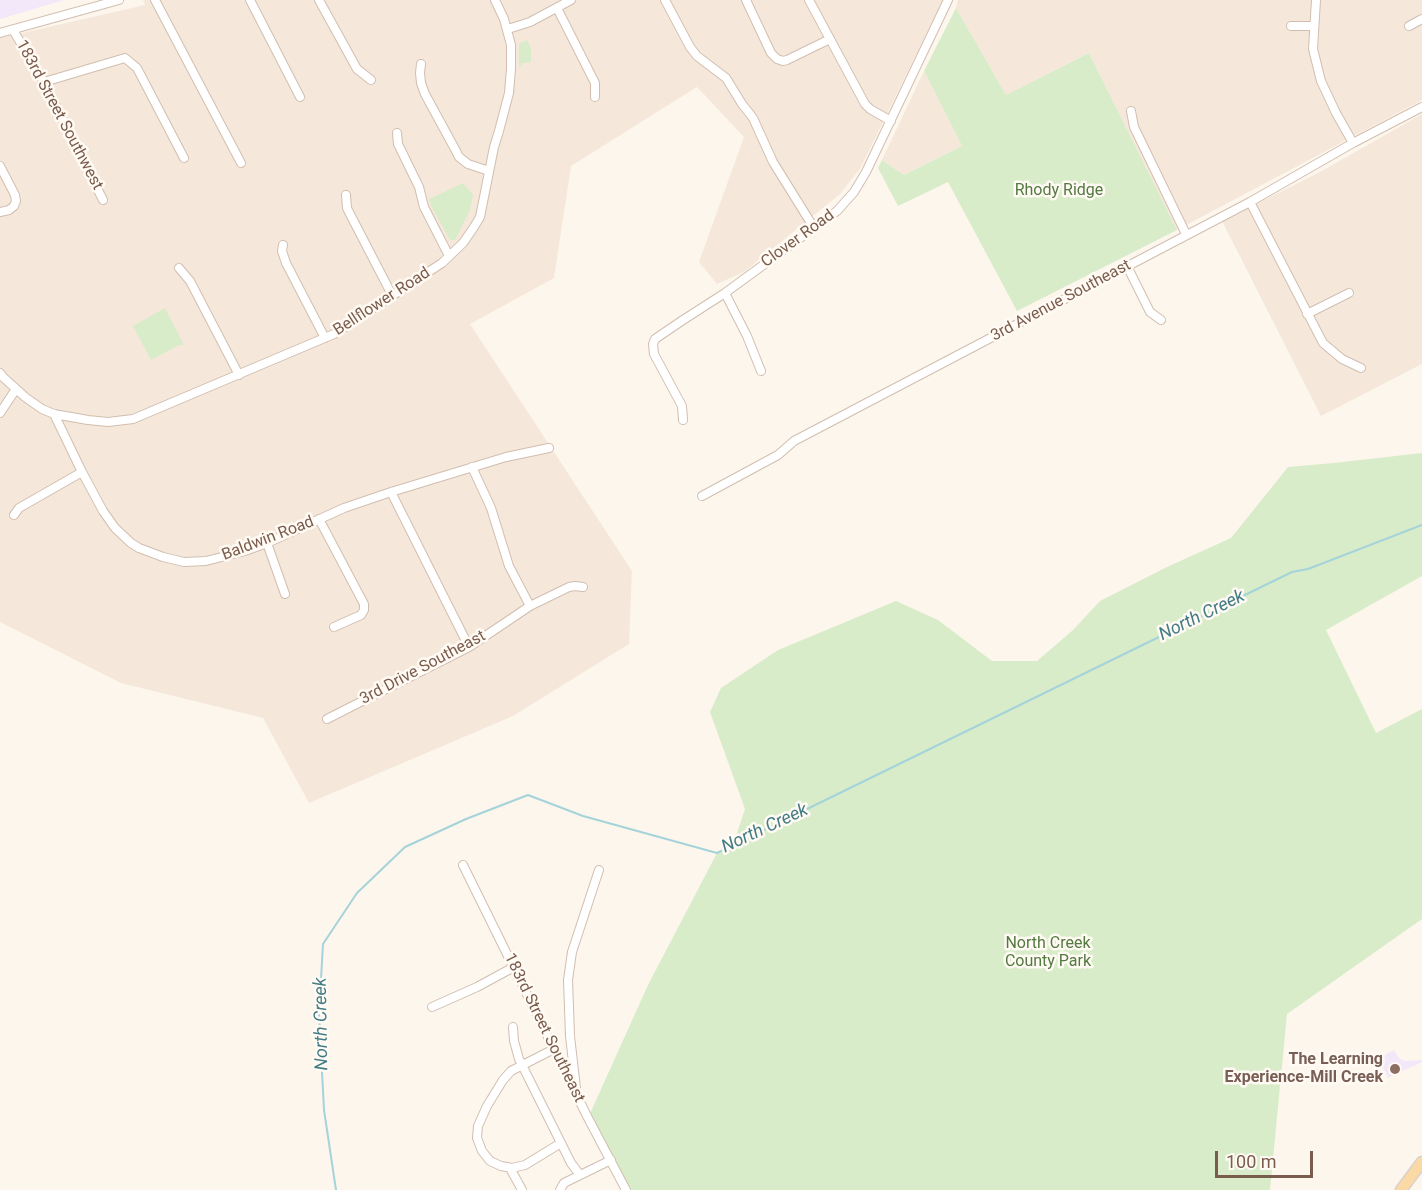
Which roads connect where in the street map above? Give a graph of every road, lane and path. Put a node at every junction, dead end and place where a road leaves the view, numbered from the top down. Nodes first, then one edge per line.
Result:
1 (119, 0) edge
2 (155, 0) edge
3 (250, 0) edge
4 (320, 0) edge
5 (495, 0) edge
6 (571, 0) edge
7 (665, 0) edge
8 (746, 0) edge
9 (809, 0) edge
10 (948, 0) edge
11 (1316, 0) edge
12 (557, 8) junction
13 (1422, 19) edge
14 (1291, 26) dead end
15 (1314, 26) junction
16 (1409, 26) dead end
17 (508, 29) junction
18 (14, 30) junction
19 (0, 33) edge
20 (830, 39) junction
21 (421, 64) dead end
22 (371, 80) dead end
23 (44, 82) junction
24 (300, 97) dead end
25 (595, 97) dead end
26 (1422, 107) edge
27 (1131, 111) dead end
28 (891, 121) junction
29 (397, 133) dead end
30 (1353, 143) junction
31 (184, 158) dead end
32 (241, 163) dead end
33 (0, 166) edge
34 (489, 171) junction
35 (346, 195) dead end
36 (104, 200) dead end
37 (1250, 202) junction
38 (0, 212) edge
39 (814, 228) junction
40 (1186, 234) junction
41 (283, 245) dead end
42 (449, 256) junction
43 (1127, 266) junction
44 (179, 268) dead end
45 (725, 293) junction
46 (1349, 293) dead end
47 (392, 296) junction
48 (1307, 314) junction
49 (1161, 320) dead end
50 (325, 338) junction
51 (1361, 368) dead end
52 (761, 371) dead end
53 (0, 373) edge
54 (239, 375) junction
55 (16, 389) junction
56 (0, 413) edge
57 (54, 414) junction
58 (683, 420) dead end
59 (549, 448) dead end
60 (472, 467) junction
61 (82, 472) junction
62 (391, 492) junction
63 (702, 496) dead end
64 (14, 515) dead end
65 (319, 519) junction
66 (267, 543) junction
67 (583, 587) dead end
68 (285, 594) dead end
69 (530, 606) junction
70 (334, 627) dead end
71 (469, 647) junction
72 (327, 719) dead end
73 (463, 865) dead end
74 (599, 870) dead end
75 (514, 967) junction
76 (432, 1007) dead end
77 (513, 1027) dead end
78 (554, 1049) junction
79 (522, 1065) junction
80 (576, 1094) junction
81 (561, 1143) junction
82 (611, 1160) junction
83 (1422, 1162) edge
84 (510, 1168) junction
85 (580, 1175) junction
86 (560, 1189) edge
87 (522, 1190) edge
88 (626, 1190) edge
89 (1401, 1190) edge

1 - 18 street
2 - 32 street
3 - 24 street
4 - 22 street
5 - 17 street, Bellflower Road
6 - 12 street
7 - 39 street
8 - 20 street
9 - 20 street
10 - 28 street, Clover Road
11 - 15 street
12 - 17 street
12 - 25 street
13 - 16 street
14 - 15 street
15 - 30 street
17 - 34 street, Bellflower Road
18 - 19 street
18 - 23 street, 183rd Street Southwest
20 - 28 street
21 - 34 street
23 - 31 street
23 - 36 street, 183rd Street Southwest
26 - 30 street, 3rd Avenue Southeast
27 - 40 street
28 - 39 street, Clover Road
29 - 42 street
30 - 37 street, 3rd Avenue Southeast
33 - 38 street
34 - 42 street, Bellflower Road
35 - 47 street
37 - 40 street, 3rd Avenue Southeast
37 - 48 street
39 - 45 street, Clover Road
40 - 43 street, 3rd Avenue Southeast
41 - 50 street
42 - 47 street, Bellflower Road
43 - 49 street
43 - 63 street, 3rd Avenue Southeast
44 - 54 street
45 - 52 street
45 - 58 street, Clover Road
46 - 48 street
47 - 50 street, Bellflower Road
48 - 51 street
50 - 54 street, Bellflower Road
53 - 55 street
54 - 57 street, Bellflower Road
55 - 56 street
55 - 57 street
57 - 61 street, Baldwin Road
59 - 60 street, Baldwin Road
60 - 62 street, Baldwin Road
60 - 69 street
61 - 64 street
61 - 66 street, Baldwin Road
62 - 65 street, Baldwin Road
62 - 71 street
65 - 66 street, Baldwin Road
65 - 70 street
66 - 68 street
67 - 69 street, 3rd Drive Southeast
69 - 71 street, 3rd Drive Southeast
71 - 72 street, 3rd Drive Southeast
73 - 75 street, 183rd Street Southeast
74 - 80 street
75 - 76 street
75 - 78 street, 183rd Street Southeast
77 - 79 street
78 - 79 street
78 - 80 street, 183rd Street Southeast
79 - 81 street
79 - 84 street
80 - 82 street, 183rd Street Southeast
81 - 84 street
81 - 85 street
82 - 85 street
82 - 88 street, 183rd Street Southeast
83 - 89 main road
84 - 87 street
85 - 86 street

